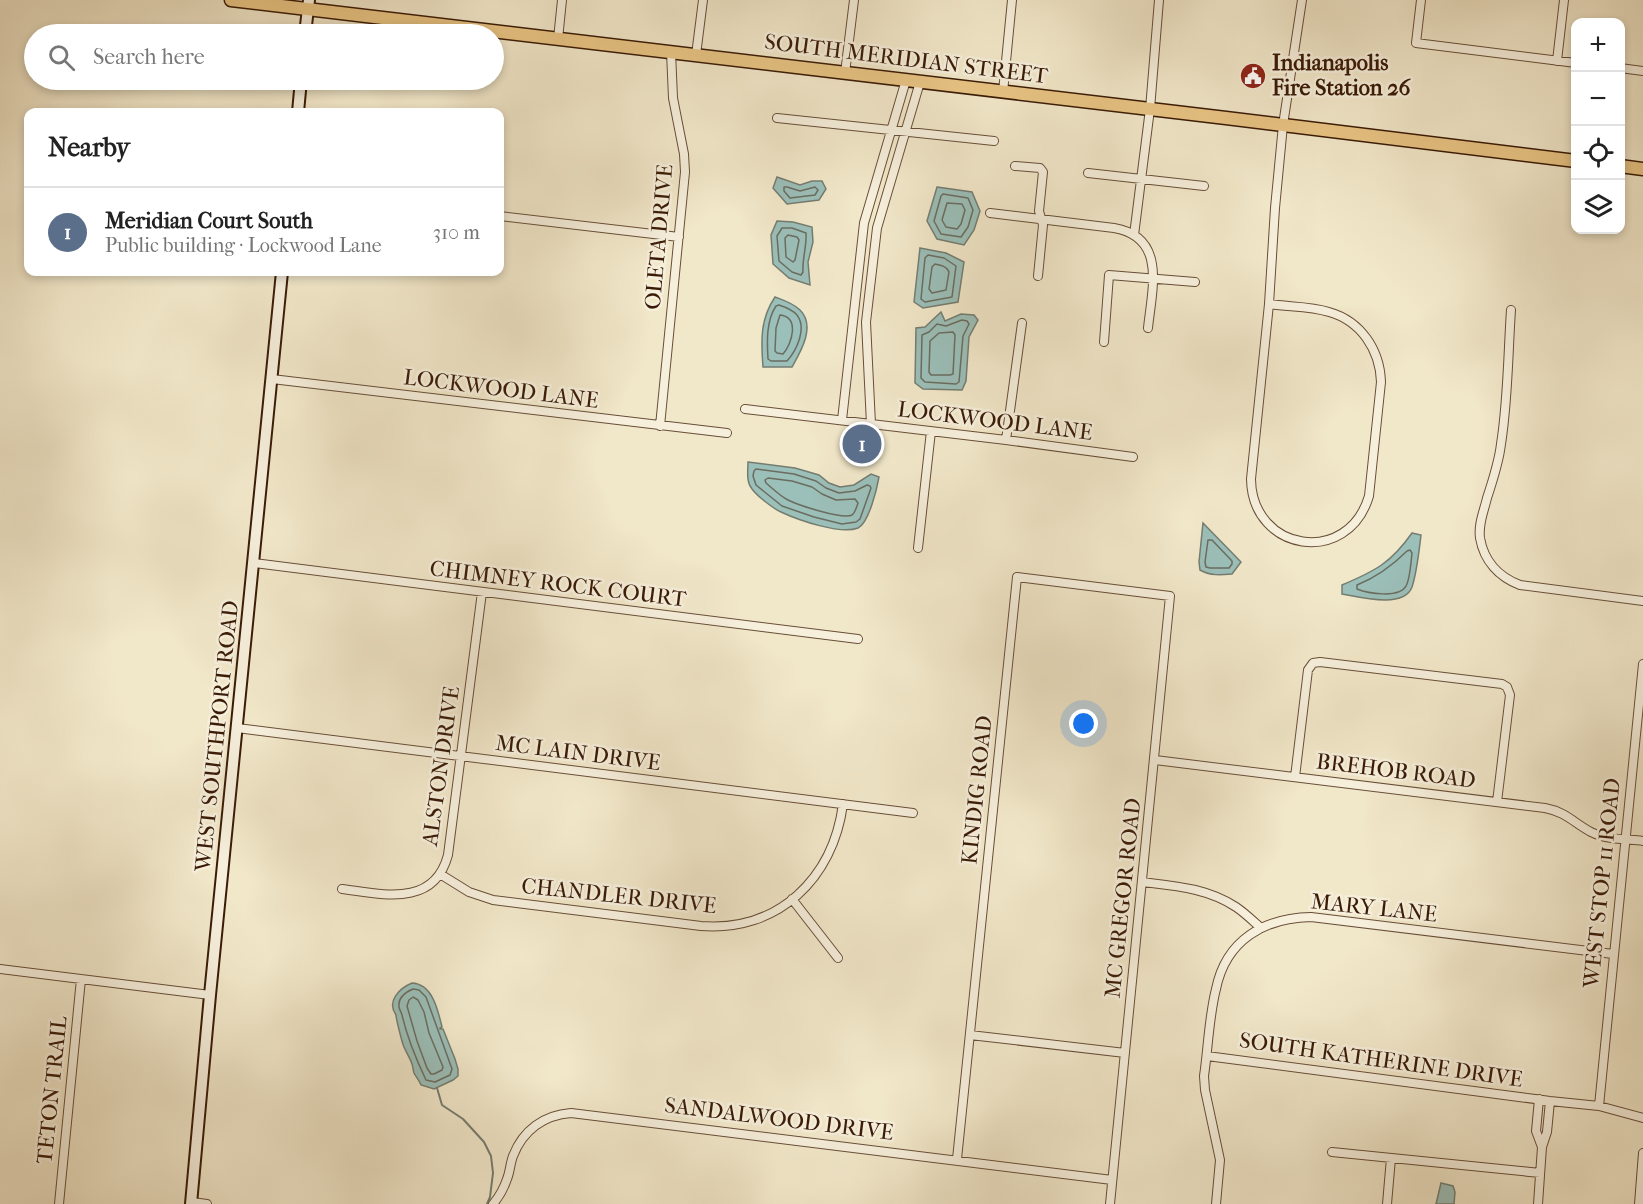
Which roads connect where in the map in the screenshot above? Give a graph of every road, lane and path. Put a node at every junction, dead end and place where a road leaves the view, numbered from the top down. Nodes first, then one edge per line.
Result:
1 (231, 0) edge
2 (562, 0) edge
3 (703, 0) edge
4 (854, 0) edge
5 (1012, 0) edge
6 (1160, 0) edge
7 (1302, 0) edge
8 (1421, 0) edge
9 (1564, 0) edge
10 (308, 4) edge
11 (306, 24) edge
12 (451, 24) edge
13 (504, 31) edge
14 (558, 39) junction
15 (671, 52) junction
16 (696, 55) junction
17 (1557, 61) junction
18 (1571, 63) edge
19 (1625, 69) edge
20 (1643, 71) edge
21 (844, 73) junction
22 (906, 80) junction
23 (920, 82) junction
24 (300, 90) edge
25 (1003, 92) junction
26 (298, 108) edge
27 (1150, 109) junction
28 (777, 118) dead end
29 (1283, 125) junction
30 (891, 130) junction
31 (905, 132) junction
32 (994, 141) dead end
33 (1571, 161) edge
34 (1015, 165) dead end
35 (1625, 167) edge
36 (1643, 169) edge
37 (1088, 173) dead end
38 (1141, 179) junction
39 (1204, 186) dead end
40 (990, 213) dead end
41 (504, 216) edge
42 (1041, 219) junction
43 (1134, 235) junction
44 (679, 237) junction
45 (282, 276) edge
46 (1038, 276) dead end
47 (1153, 279) junction
48 (1196, 282) dead end
49 (1269, 304) junction
50 (1510, 310) dead end
51 (1022, 323) dead end
52 (1148, 328) dead end
53 (1104, 342) dead end
54 (272, 379) junction
55 (745, 409) dead end
56 (842, 420) junction
57 (871, 424) junction
58 (660, 426) junction
59 (931, 431) junction
60 (727, 433) dead end
61 (1006, 440) junction
62 (1133, 457) dead end
63 (918, 548) dead end
64 (254, 563) junction
65 (482, 592) junction
66 (1170, 596) joint
67 (1643, 601) edge
68 (858, 639) dead end
69 (1643, 664) edge
70 (237, 728) junction
71 (460, 756) junction
72 (1155, 760) junction
73 (1295, 777) junction
74 (1497, 802) junction
75 (843, 804) junction
76 (913, 813) dead end
77 (1625, 839) junction
78 (1643, 841) edge
79 (440, 874) junction
80 (1142, 882) junction
81 (342, 889) dead end
82 (792, 899) junction
83 (1261, 928) junction
84 (1613, 954) junction
85 (838, 958) dead end
86 (0, 969) edge
87 (81, 979) junction
88 (210, 995) junction
89 (970, 1035) junction
90 (1125, 1053) junction
91 (1207, 1056) junction
92 (1539, 1099) junction
93 (1550, 1101) junction
94 (1599, 1106) junction
95 (1643, 1118) edge
96 (1542, 1147) junction
97 (1332, 1152) dead end
98 (1643, 1153) edge
99 (1391, 1158) junction
100 (957, 1160) junction
101 (1540, 1173) junction
102 (1112, 1180) junction
103 (191, 1203) edge
104 (59, 1204) edge
105 (207, 1204) edge
106 (493, 1204) edge
107 (1110, 1204) edge
108 (1216, 1204) edge
109 (1387, 1204) edge
110 (1538, 1204) edge
111 (1639, 1204) edge

1 - 10 main road, SOUTH MERIDIAN STREET
2 - 14 street
3 - 16 street
4 - 21 street
5 - 25 street
6 - 27 street
7 - 29 street
8 - 17 street
9 - 17 street
10 - 11 main road
10 - 12 main road, SOUTH MERIDIAN STREET
13 - 14 main road, SOUTH MERIDIAN STREET
14 - 15 main road, SOUTH MERIDIAN STREET
15 - 16 main road, SOUTH MERIDIAN STREET
15 - 44 street, OLETA DRIVE
16 - 21 main road, SOUTH MERIDIAN STREET
17 - 18 street
19 - 20 street
21 - 22 main road, SOUTH MERIDIAN STREET
22 - 23 main road, SOUTH MERIDIAN STREET
22 - 30 street
23 - 25 main road, SOUTH MERIDIAN STREET
23 - 31 street
24 - 26 main road
25 - 27 main road, SOUTH MERIDIAN STREET
27 - 29 main road, SOUTH MERIDIAN STREET
27 - 38 street
28 - 30 street
29 - 33 main road, SOUTH MERIDIAN STREET
29 - 49 street
30 - 31 street
30 - 56 street
31 - 32 street
31 - 57 street
34 - 42 street
35 - 36 main road
37 - 38 street
38 - 39 street
38 - 43 street
40 - 42 street
41 - 44 street
42 - 43 street
42 - 46 street
43 - 47 street
44 - 58 street, OLETA DRIVE
45 - 54 main road, WEST SOUTHPORT ROAD
47 - 48 street
47 - 52 street
47 - 53 street
49 - 49 street
50 - 67 street
51 - 61 street
54 - 58 street, LOCKWOOD LANE
54 - 64 main road, WEST SOUTHPORT ROAD
55 - 56 street, LOCKWOOD LANE
56 - 57 street, LOCKWOOD LANE
57 - 59 street, LOCKWOOD LANE
58 - 60 street, LOCKWOOD LANE
59 - 61 street, LOCKWOOD LANE
59 - 63 street
61 - 62 street, LOCKWOOD LANE
64 - 65 street, CHIMNEY ROCK COURT
64 - 70 main road, WEST SOUTHPORT ROAD
65 - 68 street, CHIMNEY ROCK COURT
65 - 71 street, ALSTON DRIVE
66 - 72 street, MC GREGOR ROAD
66 - 89 street, KINDIG ROAD
69 - 77 street, WEST STOP 11 ROAD
70 - 71 street, MC LAIN DRIVE
70 - 88 main road, WEST SOUTHPORT ROAD
71 - 75 street, MC LAIN DRIVE
71 - 79 street, ALSTON DRIVE
72 - 73 street, BREHOB ROAD
72 - 80 street, MC GREGOR ROAD
73 - 74 street, BREHOB ROAD
73 - 74 street
74 - 77 street, BREHOB ROAD
75 - 76 street, MC LAIN DRIVE
75 - 82 street, CHANDLER DRIVE
77 - 78 street, BREHOB ROAD
77 - 84 street, WEST STOP 11 ROAD
79 - 81 street, ALSTON DRIVE
79 - 82 street, CHANDLER DRIVE
80 - 83 street
80 - 90 street, MC GREGOR ROAD
82 - 85 street
83 - 84 street, MARY LANE
83 - 91 street, MARY LANE
84 - 94 street, WEST STOP 11 ROAD
86 - 87 street
87 - 88 street
87 - 104 street, TETON TRAIL
88 - 103 main road, WEST SOUTHPORT ROAD
89 - 90 street
89 - 100 street, KINDIG ROAD
90 - 102 street, MC GREGOR ROAD
91 - 92 street, SOUTH KATHERINE DRIVE
91 - 108 street, MARY LANE
92 - 93 street, SOUTH KATHERINE DRIVE
92 - 96 street
93 - 94 street, SOUTH KATHERINE DRIVE
93 - 96 street
94 - 95 street, SOUTH KATHERINE DRIVE
96 - 101 street
97 - 99 street
98 - 111 street
99 - 101 street
99 - 109 street
100 - 102 street, SANDALWOOD DRIVE
100 - 106 street, SANDALWOOD DRIVE
101 - 110 street
102 - 107 street, MC GREGOR ROAD
103 - 105 street

